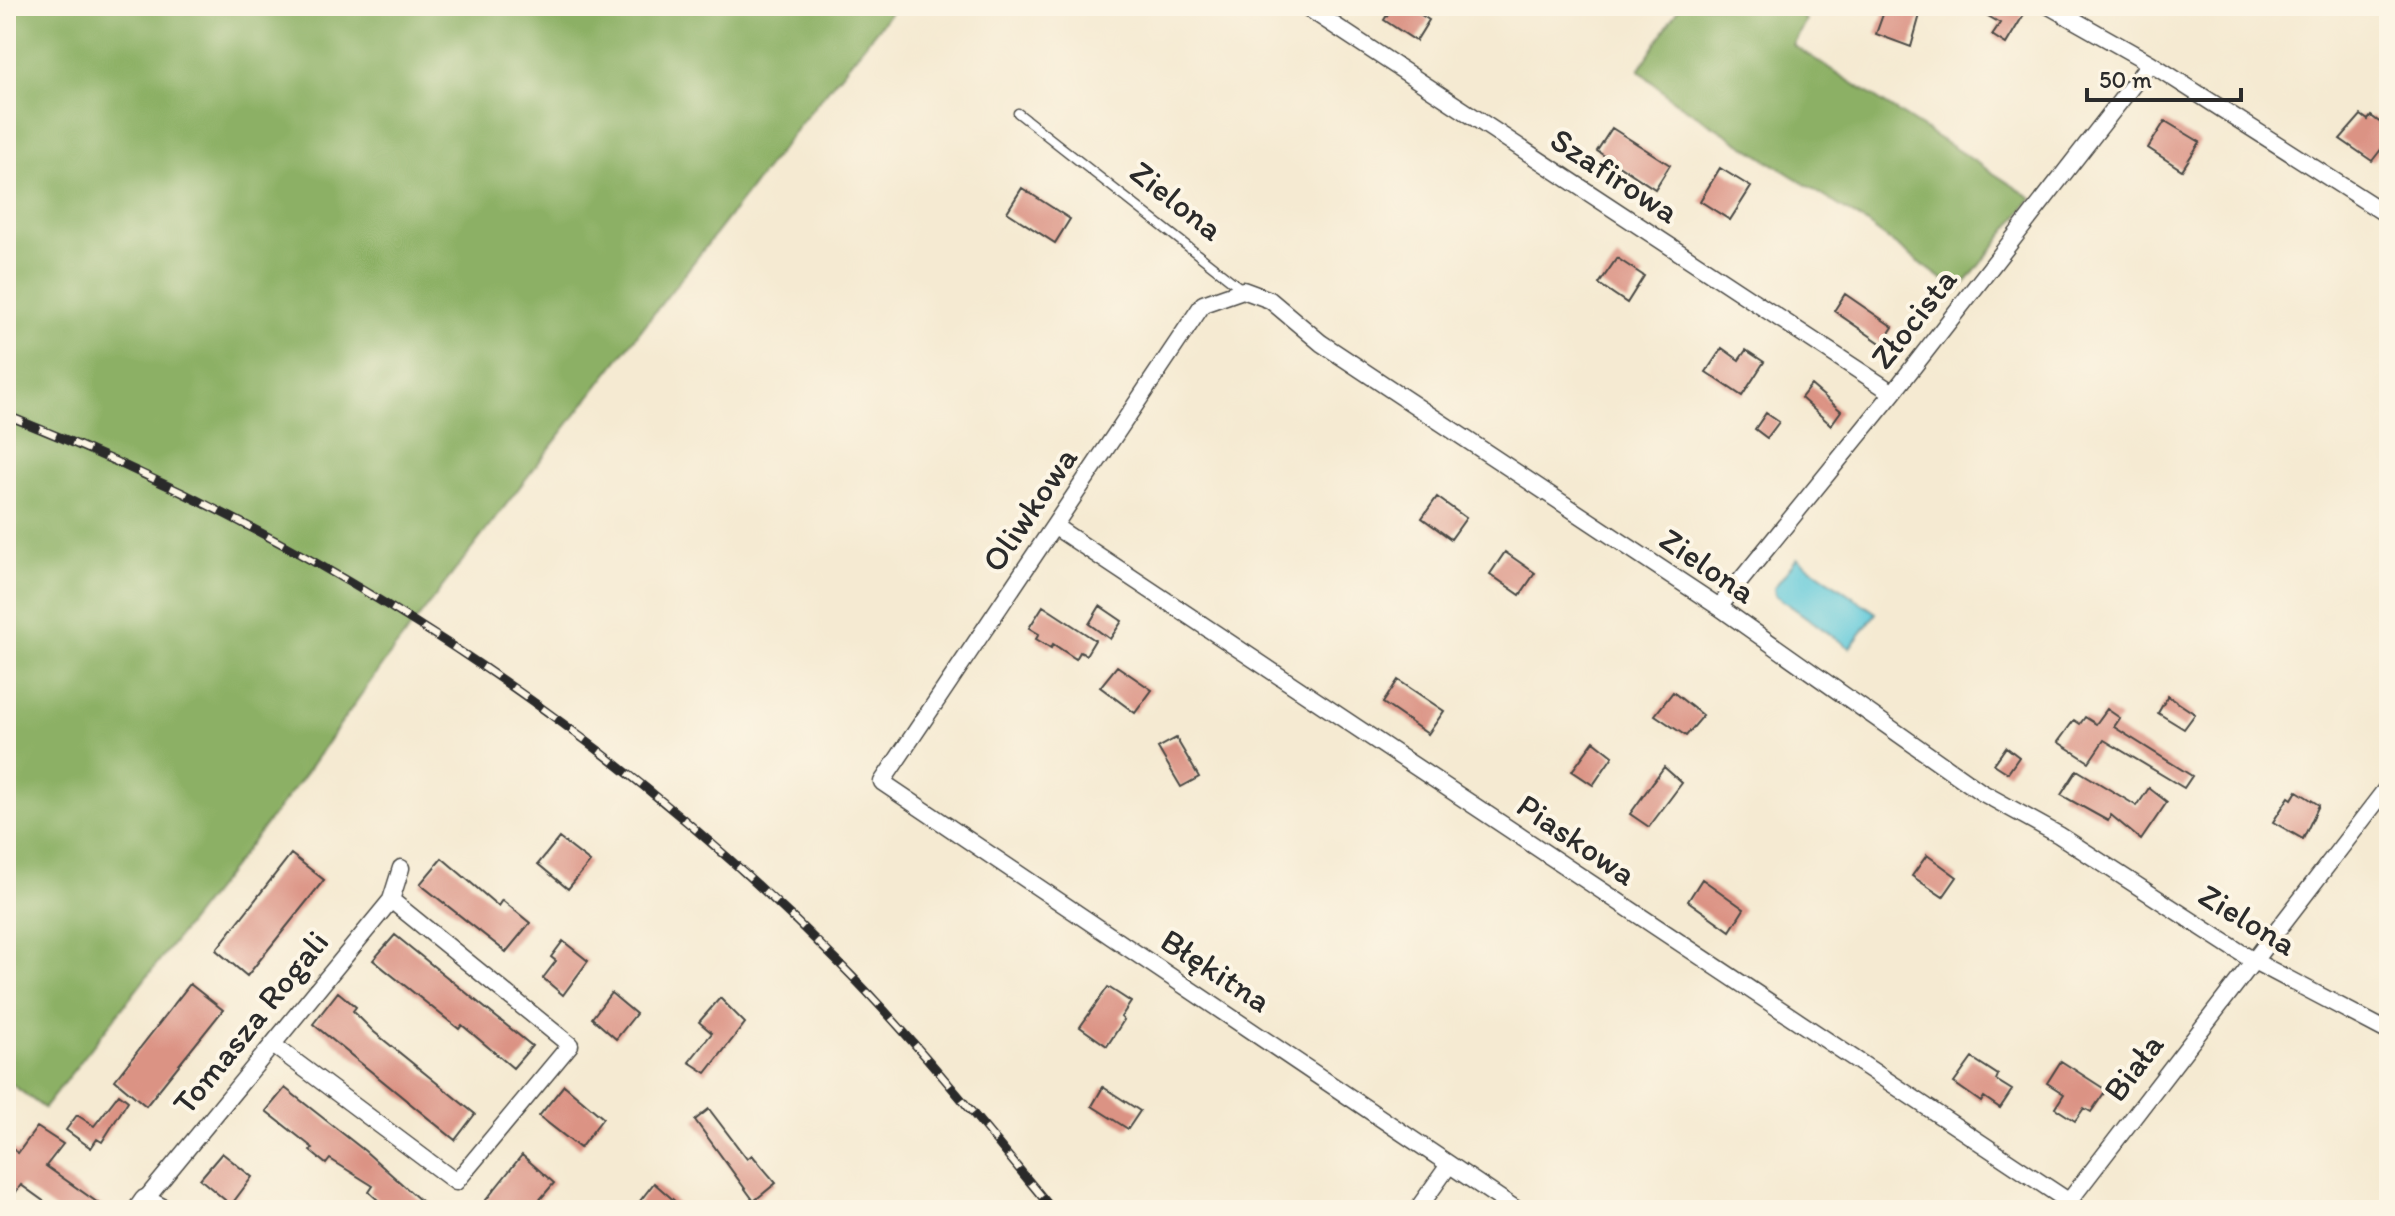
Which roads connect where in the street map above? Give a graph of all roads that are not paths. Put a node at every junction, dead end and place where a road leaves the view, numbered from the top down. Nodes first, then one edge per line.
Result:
1 (1305, 6) edge
2 (2049, 6) edge
3 (2150, 63) junction
4 (1018, 113) dead end
5 (2389, 216) edge
6 (1243, 290) junction
7 (1893, 393) junction
8 (1054, 526) junction
9 (1719, 607) junction
10 (882, 782) joint
11 (2389, 785) edge
12 (401, 868) dead end
13 (391, 900) junction
14 (2252, 960) junction
15 (2389, 1032) edge
16 (273, 1045) junction
17 (1449, 1165) junction
18 (142, 1205) edge
19 (2065, 1206) edge
20 (164, 1210) edge
21 (1417, 1210) edge
22 (1517, 1210) edge

1 - 7 street, Szafirowa
2 - 3 street
3 - 5 street
3 - 7 street, Złocista
4 - 6 lane, Zielona
6 - 8 street, Oliwkowa
6 - 9 street, Zielona
7 - 9 street, Złocista
8 - 10 street, Oliwkowa
8 - 19 street, Piaskowa
9 - 14 street, Zielona
10 - 17 street, Błękitna
11 - 14 street, Biała
12 - 13 street, Tomasza Rogali
13 - 16 street, Tomasza Rogali
13 - 16 street
14 - 15 street, Zielona
14 - 19 street, Biała
16 - 18 street, Tomasza Rogali
17 - 21 street
17 - 22 street, Błękitna
18 - 20 street

